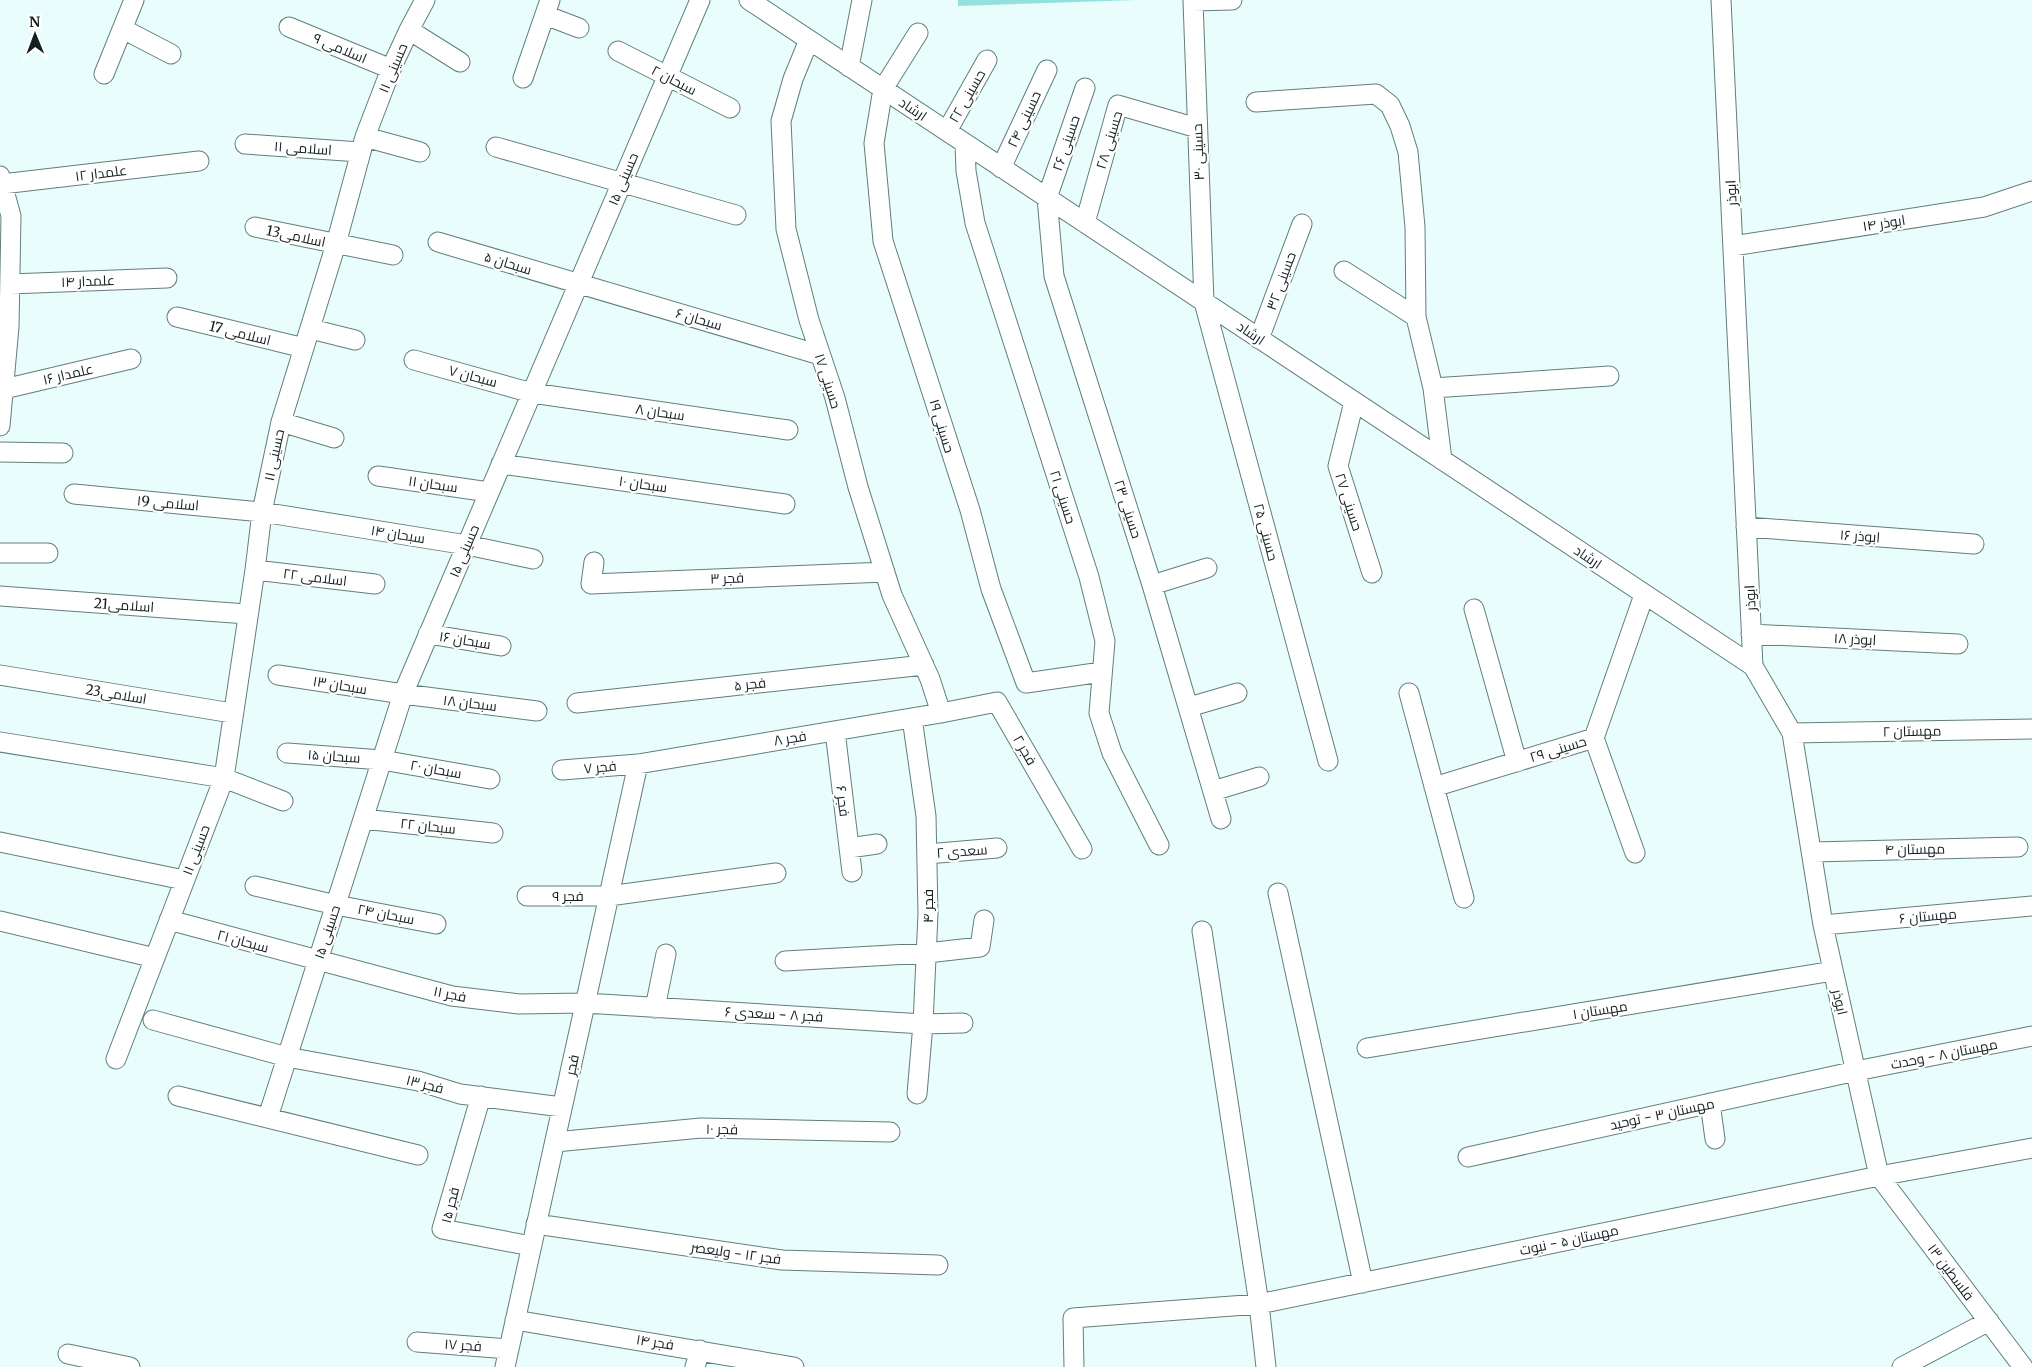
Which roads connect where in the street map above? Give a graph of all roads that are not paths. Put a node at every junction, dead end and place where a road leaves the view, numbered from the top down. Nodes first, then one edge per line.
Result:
1 (134, 0) edge
2 (425, 0) edge
3 (700, 0) edge
4 (749, 0) edge
5 (862, 0) edge
6 (1230, 0) edge
7 (1721, 0) edge
8 (1193, 1) edge
9 (548, 8) edge
10 (289, 27) dead end
11 (579, 28) dead end
12 (123, 29) junction
13 (408, 30) junction
14 (918, 33) dead end
15 (809, 40) junction
16 (618, 50) dead end
17 (171, 54) dead end
18 (987, 60) dead end
19 (460, 62) dead end
20 (850, 67) junction
21 (391, 69) junction
22 (1047, 70) dead end
23 (104, 74) dead end
24 (667, 76) junction
25 (523, 78) dead end
26 (1085, 88) dead end
27 (884, 89) junction
28 (1256, 102) dead end
29 (730, 108) dead end
30 (1197, 128) junction
31 (947, 131) junction
32 (245, 144) dead end
33 (363, 144) junction
34 (965, 144) junction
35 (496, 147) dead end
36 (420, 152) dead end
37 (200, 161) dead end
38 (1001, 168) junction
39 (1, 180) edge
40 (622, 181) junction
41 (2032, 191) edge
42 (1047, 198) junction
43 (6, 215) edge
44 (736, 215) dead end
45 (1085, 223) junction
46 (1302, 224) dead end
47 (255, 227) dead end
48 (438, 242) dead end
49 (336, 244) junction
50 (1733, 246) junction
51 (393, 255) dead end
52 (1344, 271) dead end
53 (167, 278) dead end
54 (578, 283) junction
55 (10, 284) junction
56 (1204, 302) junction
57 (177, 317) dead end
58 (1416, 317) junction
59 (5, 327) edge
60 (311, 329) junction
61 (1259, 339) junction
62 (355, 340) dead end
63 (304, 348) junction
64 (820, 355) junction
65 (131, 359) dead end
66 (414, 360) dead end
67 (1609, 376) dead end
68 (1433, 388) junction
69 (4, 389) junction
70 (532, 393) junction
71 (1354, 402) junction
72 (281, 422) junction
73 (0, 426) edge
74 (788, 430) dead end
75 (334, 438) dead end
76 (0, 452) edge
77 (63, 453) dead end
78 (1442, 460) junction
79 (501, 464) junction
80 (378, 476) dead end
81 (489, 492) junction
82 (74, 494) dead end
83 (785, 504) dead end
84 (262, 512) junction
85 (1746, 527) junction
86 (1974, 544) dead end
87 (467, 545) junction
88 (0, 552) edge
89 (48, 553) dead end
90 (533, 559) dead end
91 (594, 562) dead end
92 (1207, 568) dead end
93 (255, 570) junction
94 (885, 572) junction
95 (1372, 573) dead end
96 (375, 584) dead end
97 (1152, 584) junction
98 (1644, 594) junction
99 (0, 596) edge
100 (1474, 609) dead end
101 (247, 614) junction
102 (428, 634) junction
103 (1751, 634) junction
104 (1958, 644) dead end
105 (501, 646) dead end
106 (924, 664) junction
107 (1753, 666) junction
108 (1102, 672) junction
109 (0, 675) edge
110 (278, 675) dead end
111 (1237, 693) dead end
112 (1409, 693) dead end
113 (403, 694) junction
114 (577, 703) dead end
115 (1189, 707) junction
116 (537, 711) dead end
117 (232, 713) junction
118 (942, 713) junction
119 (912, 718) junction
120 (2032, 728) edge
121 (835, 731) junction
122 (1792, 733) junction
123 (1594, 738) junction
124 (0, 742) edge
125 (287, 753) dead end
126 (382, 760) junction
127 (1328, 761) dead end
128 (1516, 762) junction
129 (638, 764) junction
130 (562, 770) dead end
131 (1259, 777) dead end
132 (224, 778) junction
133 (490, 779) dead end
134 (1434, 787) junction
135 (1213, 791) junction
136 (283, 801) dead end
137 (363, 819) junction
138 (1221, 819) dead end
139 (493, 833) dead end
140 (0, 842) edge
141 (877, 844) dead end
142 (1159, 845) dead end
143 (2018, 847) dead end
144 (849, 848) junction
145 (996, 848) dead end
146 (1082, 849) dead end
147 (1812, 852) junction
148 (1635, 853) dead end
149 (927, 854) junction
150 (852, 872) dead end
151 (776, 874) dead end
152 (184, 880) junction
153 (255, 886) dead end
154 (1278, 893) dead end
155 (526, 896) dead end
156 (609, 896) junction
157 (1464, 898) dead end
158 (336, 905) junction
159 (2032, 906) edge
160 (169, 920) junction
161 (984, 920) dead end
162 (0, 921) edge
163 (436, 924) dead end
164 (1823, 925) junction
165 (1202, 931) dead end
166 (926, 953) junction
167 (666, 954) dead end
168 (155, 958) junction
169 (318, 961) junction
170 (785, 961) dead end
171 (1833, 972) junction
172 (585, 1003) junction
173 (655, 1008) junction
174 (153, 1020) dead end
175 (963, 1023) dead end
176 (924, 1024) junction
177 (2032, 1036) edge
178 (1367, 1048) dead end
179 (287, 1058) junction
180 (116, 1059) dead end
181 (1856, 1071) junction
182 (916, 1094) dead end
183 (178, 1096) dead end
184 (481, 1096) junction
185 (1710, 1103) junction
186 (562, 1107) junction
187 (268, 1117) junction
188 (890, 1132) dead end
189 (1715, 1139) dead end
190 (554, 1142) junction
191 (2032, 1148) edge
192 (418, 1156) dead end
193 (1468, 1157) dead end
194 (1880, 1176) junction
195 (536, 1224) junction
196 (531, 1246) junction
197 (938, 1265) dead end
198 (1363, 1283) junction
199 (1259, 1304) junction
200 (515, 1320) junction
201 (1989, 1322) junction
202 (418, 1342) dead end
203 (509, 1349) junction
204 (68, 1354) dead end
205 (698, 1358) edge
206 (130, 1367) edge
207 (505, 1367) edge
208 (794, 1367) edge
209 (1074, 1367) edge
210 (1266, 1367) edge
211 (1902, 1367) edge
212 (2023, 1367) edge

1 - 12 street
2 - 13 street, حسینی ۱۱
3 - 24 street, حسینی ۱۵
4 - 15 street, ارشاد
5 - 20 street
6 - 8 street
7 - 50 street, ابوذر
8 - 30 street, حسینی ۳۰
9 - 11 street
9 - 25 street
10 - 21 street, اسلامی ۹
12 - 17 street
12 - 23 street
13 - 19 street
13 - 21 street, حسینی ۱۱
14 - 27 street
15 - 20 street, ارشاد
15 - 64 street, حسینی ۱۷
16 - 24 street, سبحان ۲
18 - 31 street, حسینی ۲۲
20 - 27 street, ارشاد
21 - 33 street, حسینی ۱۱
22 - 38 street, حسینی ۲۴
24 - 29 street, سبحان ۲
24 - 40 street, حسینی ۱۵
26 - 42 street, حسینی ۲۶
27 - 31 street, ارشاد
27 - 108 street, حسینی ۱۹
28 - 58 street
30 - 45 street, حسینی ۲۸
30 - 56 street, حسینی ۳۰
31 - 34 street, ارشاد
32 - 33 street, اسلامی ۱۱
33 - 36 street, اسلامی ۱۱
33 - 49 street, حسینی ۱۱
34 - 38 street, ارشاد
34 - 108 street, حسینی ۲۱
35 - 40 street
37 - 39 street, علمدار ۱۲
38 - 42 street, ارشاد
39 - 43 street
40 - 44 street
40 - 54 street, حسینی ۱۵
41 - 50 street, ابوذر ۱۴
42 - 45 street, ارشاد
42 - 97 street, حسینی ۲۳
43 - 55 street
45 - 56 street, ارشاد
46 - 61 street, حسینی ۳۲
47 - 49 street, اسلامی13
48 - 54 street, سبحان ۵
49 - 51 street, اسلامی13
49 - 60 street, حسینی ۱۱
50 - 85 street, ابوذر
52 - 58 street
53 - 55 street, علمدار ۱۴
54 - 64 street, سبحان ۶
54 - 70 street, حسینی ۱۵
55 - 59 street
56 - 61 street, ارشاد
56 - 127 street, حسینی ۲۵
57 - 63 street, اسلامی 17
58 - 68 street
59 - 69 street
60 - 62 street
60 - 63 street, حسینی ۱۱
61 - 71 street, ارشاد
63 - 72 street, حسینی ۱۱
64 - 94 street, حسینی ۱۷
65 - 69 street, علمدار ۱۶
66 - 70 street, سبحان ۷
67 - 68 street
68 - 78 street
69 - 73 street
70 - 74 street, سبحان ۸
70 - 79 street, حسینی ۱۵
71 - 78 street, ارشاد
71 - 95 street, حسینی ۲۷
72 - 75 street
72 - 84 street, حسینی ۱۱
76 - 77 street
78 - 98 street, ارشاد
79 - 81 street, حسینی ۱۵
79 - 83 street, سبحان ۱۰
80 - 81 street, سبحان ۱۱
81 - 87 street, حسینی ۱۵
82 - 84 street, اسلامی ۱9
84 - 87 street, سبحان ۱۴
84 - 93 street, حسینی ۱۱
85 - 86 street, ابوذر ۱۶
85 - 103 street, ابوذر
87 - 90 street, سبحان ۱۴
87 - 102 street, حسینی ۱۵
88 - 89 street
91 - 94 street, فجر ۳
92 - 97 street
93 - 96 street, اسلامی ۲۲
93 - 101 street, حسینی ۱۱
94 - 106 street, حسینی ۱۷
97 - 115 street, حسینی ۲۳
98 - 107 street, ارشاد
98 - 123 street, حسینی ۲۹
99 - 101 street, اسلامی21
100 - 128 street
101 - 117 street, حسینی ۱۱
102 - 105 street, سبحان ۱۶
102 - 113 street, حسینی ۱۵
103 - 104 street, ابوذر ۱۸
103 - 107 street, ابوذر
106 - 114 street, فجر ۵
106 - 118 street, حسینی ۱۷
107 - 122 street, ابوذر
108 - 142 street, حسینی ۲۱
109 - 117 street, اسلامی23
110 - 113 street, سبحان ۱۳
111 - 115 street
112 - 134 street
113 - 116 street, سبحان ۱۸
113 - 126 street, حسینی ۱۵
115 - 135 street, حسینی ۲۳
117 - 132 street, حسینی ۱۱
118 - 119 street, فجر ۸
118 - 146 street, فجر ۲
119 - 121 street, فجر ۸
119 - 149 street, فجر ۴
120 - 122 street, مهستان ۲
121 - 129 street, فجر ۸
121 - 144 street, فجر ۶
122 - 147 street, ابوذر
123 - 128 street, حسینی ۲۹
123 - 148 street
124 - 132 street
125 - 126 street, سبحان ۱۵
126 - 133 street, سبحان ۲۰
126 - 137 street, حسینی ۱۵
128 - 134 street, حسینی ۲۹
129 - 130 street, فجر ۷
129 - 156 street, فجر
131 - 135 street
132 - 136 street
132 - 152 street, حسینی ۱۱
134 - 157 street
135 - 138 street, حسینی ۲۳
137 - 139 street, سبحان ۲۲
137 - 158 street, حسینی ۱۵
140 - 152 street
141 - 144 street
143 - 147 street, مهستان ۴
144 - 150 street, فجر ۶
145 - 149 street, سعدی ۲
147 - 164 street, ابوذر
149 - 166 street, فجر ۴
151 - 156 street, فجر ۹
152 - 160 street, حسینی ۱۱
153 - 158 street, سبحان ۲۴
154 - 198 street
155 - 156 street, فجر ۹
156 - 172 street, فجر
158 - 163 street, سبحان ۲۴
158 - 169 street, حسینی ۱۵
159 - 164 street, مهستان ۶
160 - 168 street, حسینی ۱۱
160 - 169 street, سبحان ۲۱
161 - 166 street
162 - 168 street
164 - 171 street, ابوذر
165 - 199 street
166 - 170 street
166 - 176 street, فجر ۴
167 - 173 street
168 - 180 street, حسینی ۱۱
169 - 172 street, فجر ۱۱
169 - 179 street, حسینی ۱۵
171 - 178 street, مهستان ۱
171 - 181 street, ابوذر
172 - 173 street, فجر ۸ - سعدی ۶
172 - 186 street, فجر
173 - 176 street, فجر ۸ - سعدی ۶
174 - 179 street
175 - 176 street, فجر ۸ - سعدی ۶
176 - 182 street, فجر ۴
177 - 181 street, مهستان ۸ - وحدت
179 - 184 street, فجر ۱۳
179 - 187 street, حسینی ۱۵
181 - 185 street, مهستان ۳ - توحید
181 - 194 street, ابوذر
183 - 187 street
184 - 186 street, فجر ۱۳
184 - 196 street, فجر ۱۵
185 - 189 street
185 - 193 street, مهستان ۳ - توحید
186 - 190 street, فجر
187 - 192 street
188 - 190 street, فجر ۱۰
190 - 195 street, فجر
191 - 194 street, مهستان ۵ - نبوت
194 - 198 street, مهستان ۵ - نبوت
194 - 201 street, فلسطین ۱۳
195 - 196 street, فجر
195 - 197 street, فجر ۱۲ - ولیعصر
196 - 200 street, فجر
198 - 199 street, مهستان ۵ - نبوت
199 - 209 street, مهستان ۵ - نبوت
199 - 210 street
200 - 203 street, فجر
200 - 205 street, فجر ۱۴
201 - 211 street
201 - 212 street, فلسطین ۱۳
202 - 203 street, فجر ۱۷
203 - 207 street, فجر
204 - 206 street
205 - 208 street, فجر ۱۴

